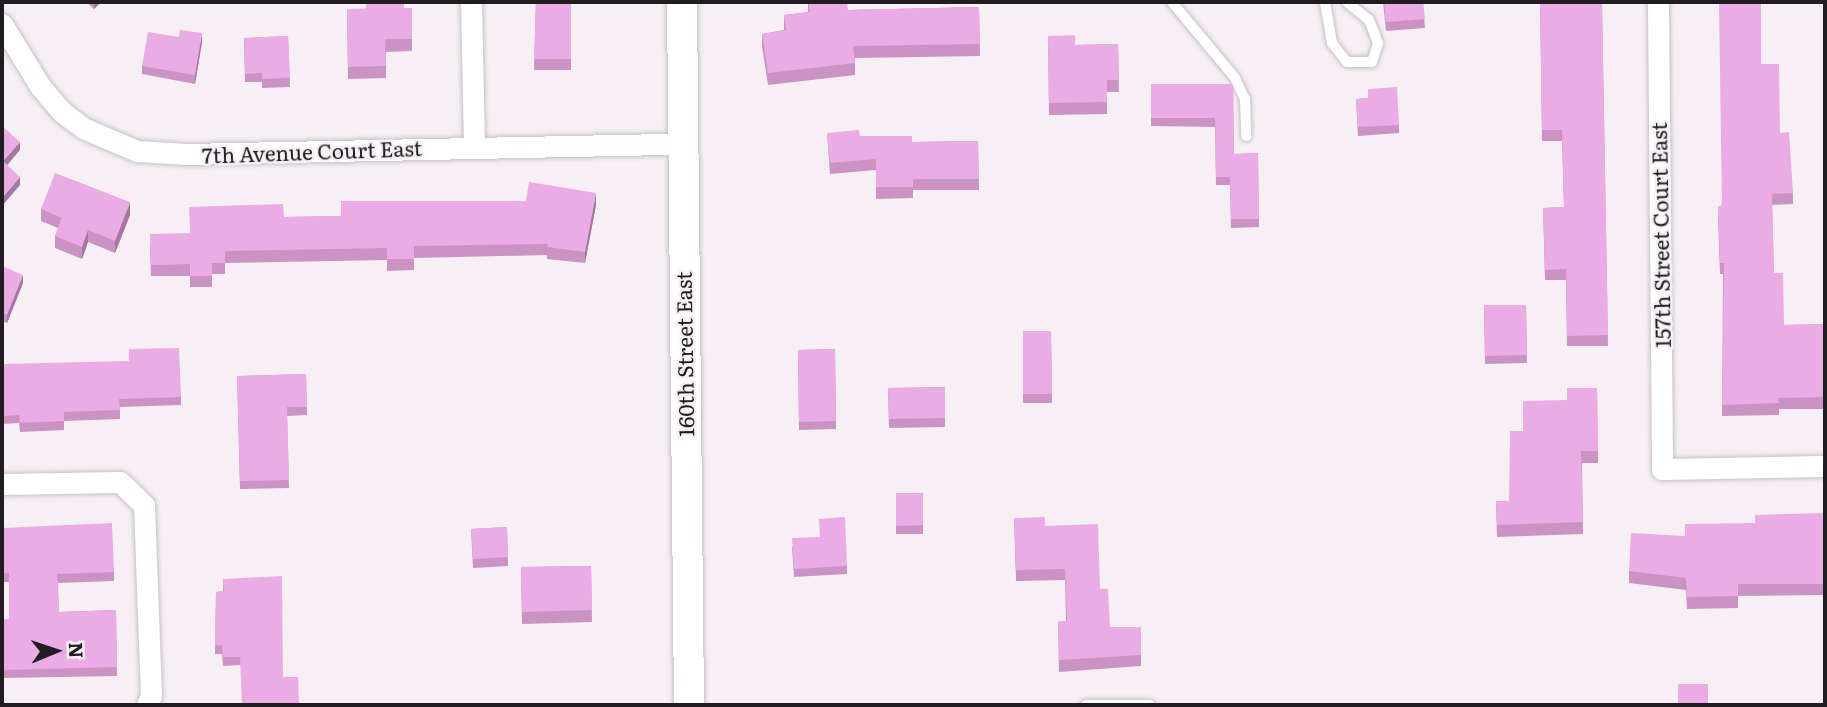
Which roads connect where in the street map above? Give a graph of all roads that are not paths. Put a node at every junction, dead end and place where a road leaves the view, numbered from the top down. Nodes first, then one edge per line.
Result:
1 (471, 2) edge
2 (681, 2) edge
3 (1172, 2) edge
4 (1325, 2) edge
5 (1347, 2) edge
6 (1658, 2) edge
7 (2, 24) edge
8 (1246, 136) dead end
9 (680, 144) junction
10 (474, 146) junction
11 (1825, 466) edge
12 (2, 484) edge
13 (147, 705) edge
14 (689, 705) edge
15 (1086, 705) edge
16 (1150, 705) edge

1 - 10 street
2 - 9 street, 160th Street East
3 - 8 lane
4 - 5 lane
6 - 11 street, 157th Street Court East
7 - 10 street, 7th Avenue Court East
9 - 10 street, 7th Avenue Court East
9 - 14 street, 160th Street East
12 - 13 street
15 - 16 lane

